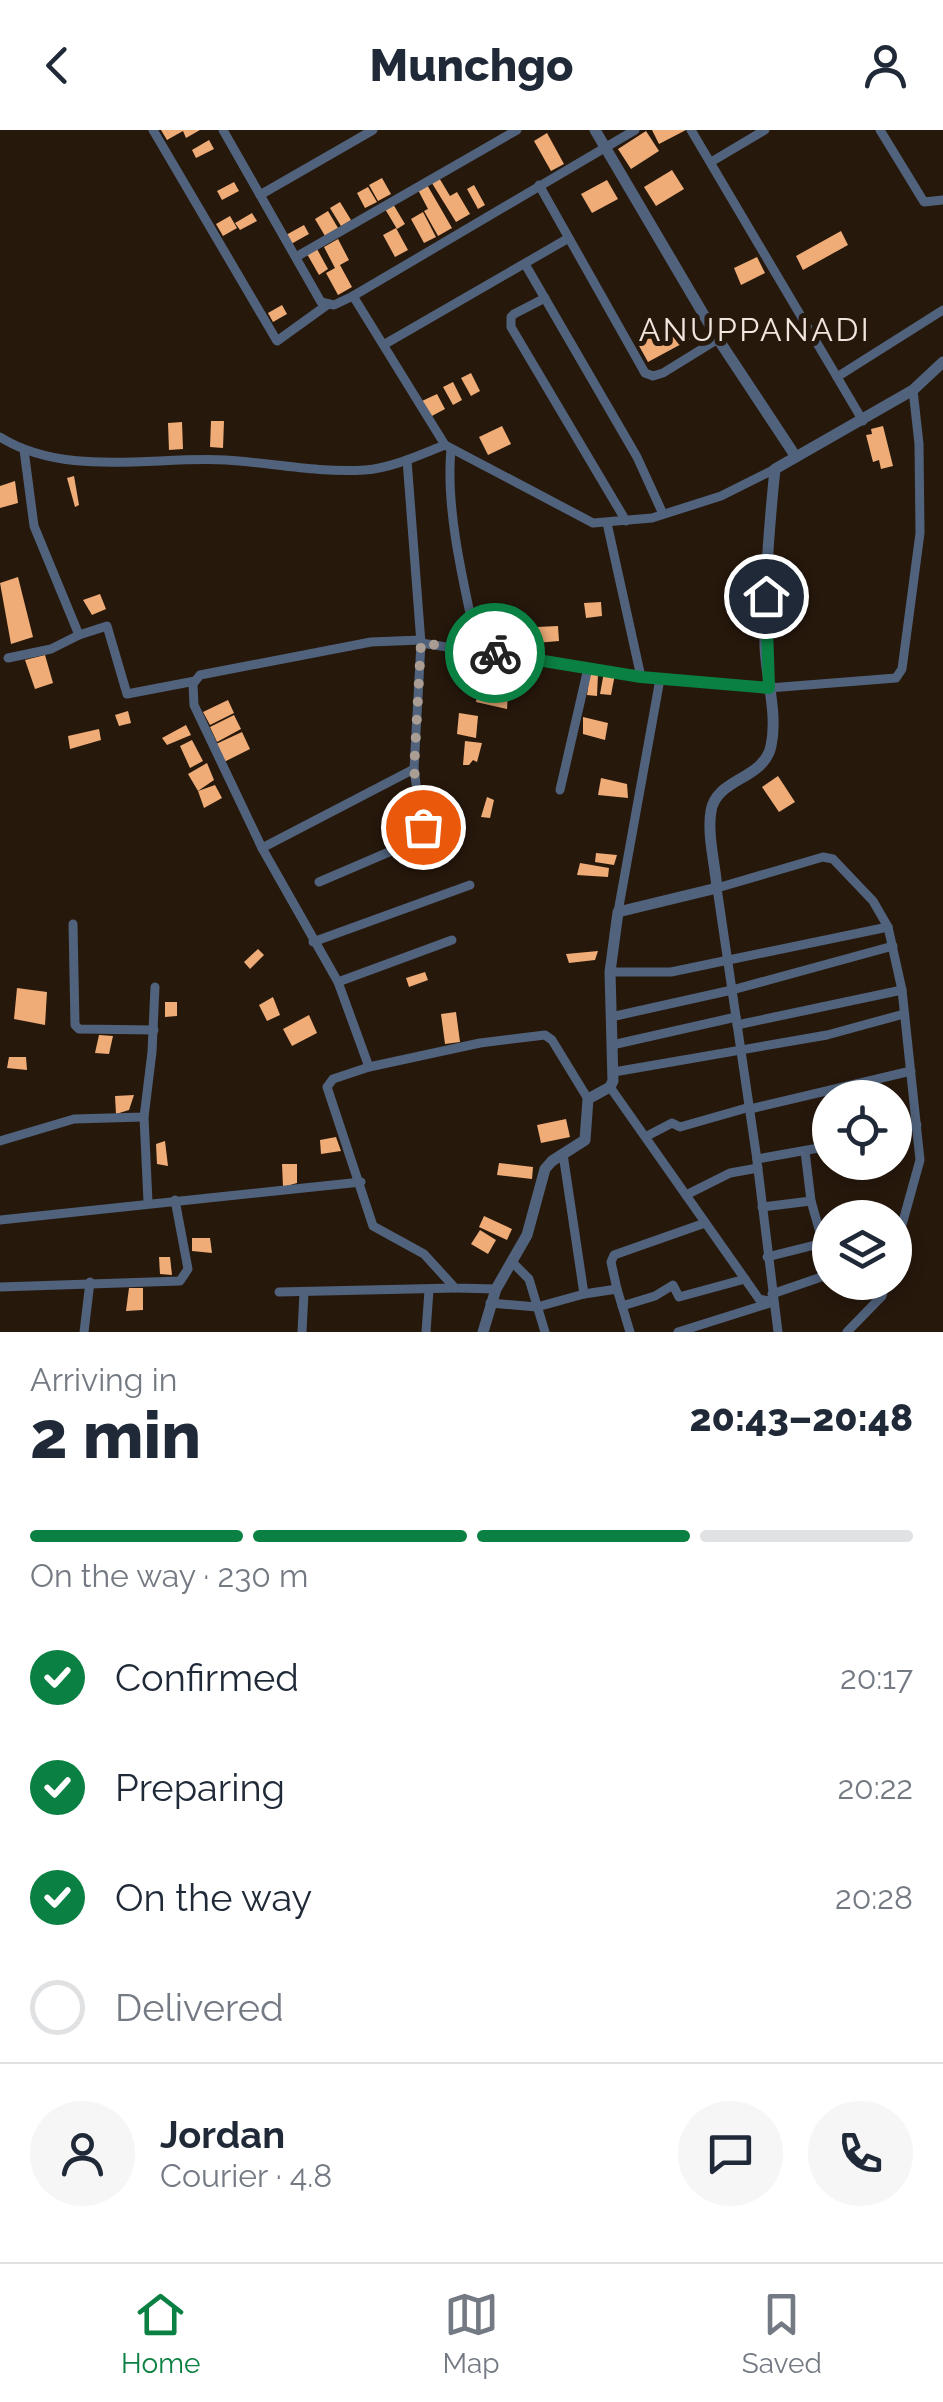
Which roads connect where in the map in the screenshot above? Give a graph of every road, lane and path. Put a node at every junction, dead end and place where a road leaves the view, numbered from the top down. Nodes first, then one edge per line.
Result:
1 (153, 130) edge
2 (222, 130) edge
3 (373, 130) edge
4 (517, 130) edge
5 (594, 130) edge
6 (634, 130) edge
7 (691, 130) edge
8 (765, 130) edge
9 (880, 130) edge
10 (605, 148) junction
11 (711, 162) junction
12 (539, 185) junction
13 (260, 196) junction
14 (943, 200) edge
15 (568, 239) junction
16 (296, 257) junction
17 (525, 264) junction
18 (352, 296) junction
19 (545, 298) junction
20 (327, 305) junction
21 (943, 310) edge
22 (718, 339) junction
23 (384, 344) junction
24 (943, 362) edge
25 (838, 376) junction
26 (912, 390) junction
27 (863, 421) junction
28 (0, 437) edge
29 (448, 447) junction
30 (24, 450) junction
31 (796, 457) junction
32 (407, 460) junction
33 (775, 468) junction
34 (664, 514) junction
35 (626, 521) junction
36 (607, 523) junction
37 (79, 634) junction
38 (421, 642) junction
39 (478, 650) junction
40 (8, 658) dead end
41 (588, 668) junction
42 (641, 677) junction
43 (660, 678) junction
44 (194, 681) junction
45 (769, 688) junction
46 (414, 770) junction
47 (560, 790) dead end
48 (262, 848) junction
49 (319, 882) dead end
50 (470, 885) dead end
51 (717, 888) junction
52 (618, 912) junction
53 (73, 924) dead end
54 (888, 927) junction
55 (452, 940) dead end
56 (314, 942) junction
57 (893, 946) junction
58 (728, 962) junction
59 (610, 972) junction
60 (338, 982) junction
61 (155, 987) dead end
62 (732, 990) junction
63 (902, 990) junction
64 (904, 1014) junction
65 (610, 1017) junction
66 (736, 1021) junction
67 (154, 1030) junction
68 (612, 1046) junction
69 (741, 1050) junction
70 (368, 1067) junction
71 (911, 1070) junction
72 (614, 1072) junction
73 (610, 1088) junction
74 (588, 1100) junction
75 (750, 1108) junction
76 (144, 1117) junction
77 (917, 1125) junction
78 (912, 1126) edge
79 (647, 1136) junction
80 (0, 1142) edge
81 (812, 1150) edge
82 (805, 1151) junction
83 (562, 1154) junction
84 (758, 1163) junction
85 (361, 1182) junction
86 (686, 1194) junction
87 (175, 1200) junction
88 (909, 1200) edge
89 (811, 1201) junction
90 (148, 1202) junction
91 (762, 1207) junction
92 (0, 1220) edge
93 (705, 1222) junction
94 (767, 1257) junction
95 (512, 1262) junction
96 (745, 1279) junction
97 (812, 1281) edge
98 (90, 1282) junction
99 (0, 1287) edge
100 (455, 1288) junction
101 (496, 1289) junction
102 (617, 1289) junction
103 (429, 1290) junction
104 (279, 1292) dead end
105 (304, 1292) junction
106 (584, 1294) junction
107 (772, 1298) junction
108 (878, 1300) edge
109 (490, 1303) junction
110 (622, 1306) junction
111 (536, 1307) junction
112 (629, 1330) edge
113 (84, 1332) edge
114 (302, 1332) edge
115 (426, 1332) edge
116 (483, 1332) edge
117 (545, 1332) edge
118 (616, 1332) edge
119 (678, 1332) edge
120 (778, 1332) edge
121 (847, 1332) edge

1 - 20 street
2 - 13 street
3 - 13 street
4 - 16 street
5 - 10 street
6 - 10 street
7 - 11 street
8 - 11 street
9 - 14 street
10 - 12 street
10 - 22 street
11 - 25 street
12 - 15 street
12 - 18 street
13 - 16 street
15 - 17 street
15 - 22 street
16 - 20 street
17 - 19 street
17 - 23 street
18 - 20 street
18 - 23 street
19 - 34 street
19 - 35 street
21 - 25 street
22 - 31 street
23 - 29 street
24 - 26 street
25 - 27 street
26 - 27 street
26 - 45 street
27 - 31 street
28 - 30 street
29 - 32 street
29 - 36 street
29 - 39 street
30 - 32 street
30 - 37 street
31 - 33 street
32 - 38 street
33 - 34 street
33 - 45 street
34 - 35 street
35 - 36 street
36 - 42 street
37 - 40 street
37 - 44 street
38 - 39 street
38 - 44 street
38 - 46 street
39 - 41 street
41 - 42 street
41 - 47 street
42 - 43 street
43 - 45 street
43 - 52 street
44 - 48 street
45 - 51 street
46 - 48 street
46 - 49 street
48 - 56 street
50 - 56 street
51 - 52 street
51 - 54 street
51 - 58 street
52 - 59 street
53 - 67 street
54 - 57 street
54 - 58 street
55 - 60 street
56 - 60 street
57 - 62 street
57 - 63 street
58 - 59 street
58 - 62 street
59 - 65 street
60 - 70 street
61 - 67 street
62 - 65 street
62 - 66 street
63 - 64 street
63 - 66 street
64 - 69 street
64 - 71 street
65 - 68 street
66 - 68 street
66 - 69 street
67 - 76 street
68 - 72 street
69 - 72 street
69 - 75 street
70 - 74 street
70 - 85 street
71 - 75 street
71 - 77 street
72 - 73 street
73 - 74 street
73 - 79 street
74 - 83 street
75 - 79 street
75 - 84 street
76 - 80 street
76 - 90 street
77 - 78 street
77 - 88 street
79 - 86 street
81 - 82 street
82 - 84 street
82 - 89 street
83 - 95 street
83 - 106 street
84 - 86 street
84 - 91 street
85 - 87 street
85 - 100 street
86 - 93 street
87 - 90 street
87 - 98 street
89 - 91 street
89 - 94 street
90 - 92 street
91 - 94 street
93 - 96 street
93 - 102 street
94 - 107 street
95 - 101 street
95 - 111 street
96 - 107 street
96 - 110 street
97 - 107 street
98 - 99 street
98 - 113 street
100 - 101 street
100 - 103 street
101 - 109 street
102 - 106 street
102 - 110 street
103 - 105 street
103 - 115 street
104 - 105 street
105 - 114 street
106 - 111 street
107 - 119 street
107 - 120 street
108 - 121 street
109 - 111 street
109 - 116 street
110 - 112 street
111 - 117 street
112 - 118 street

